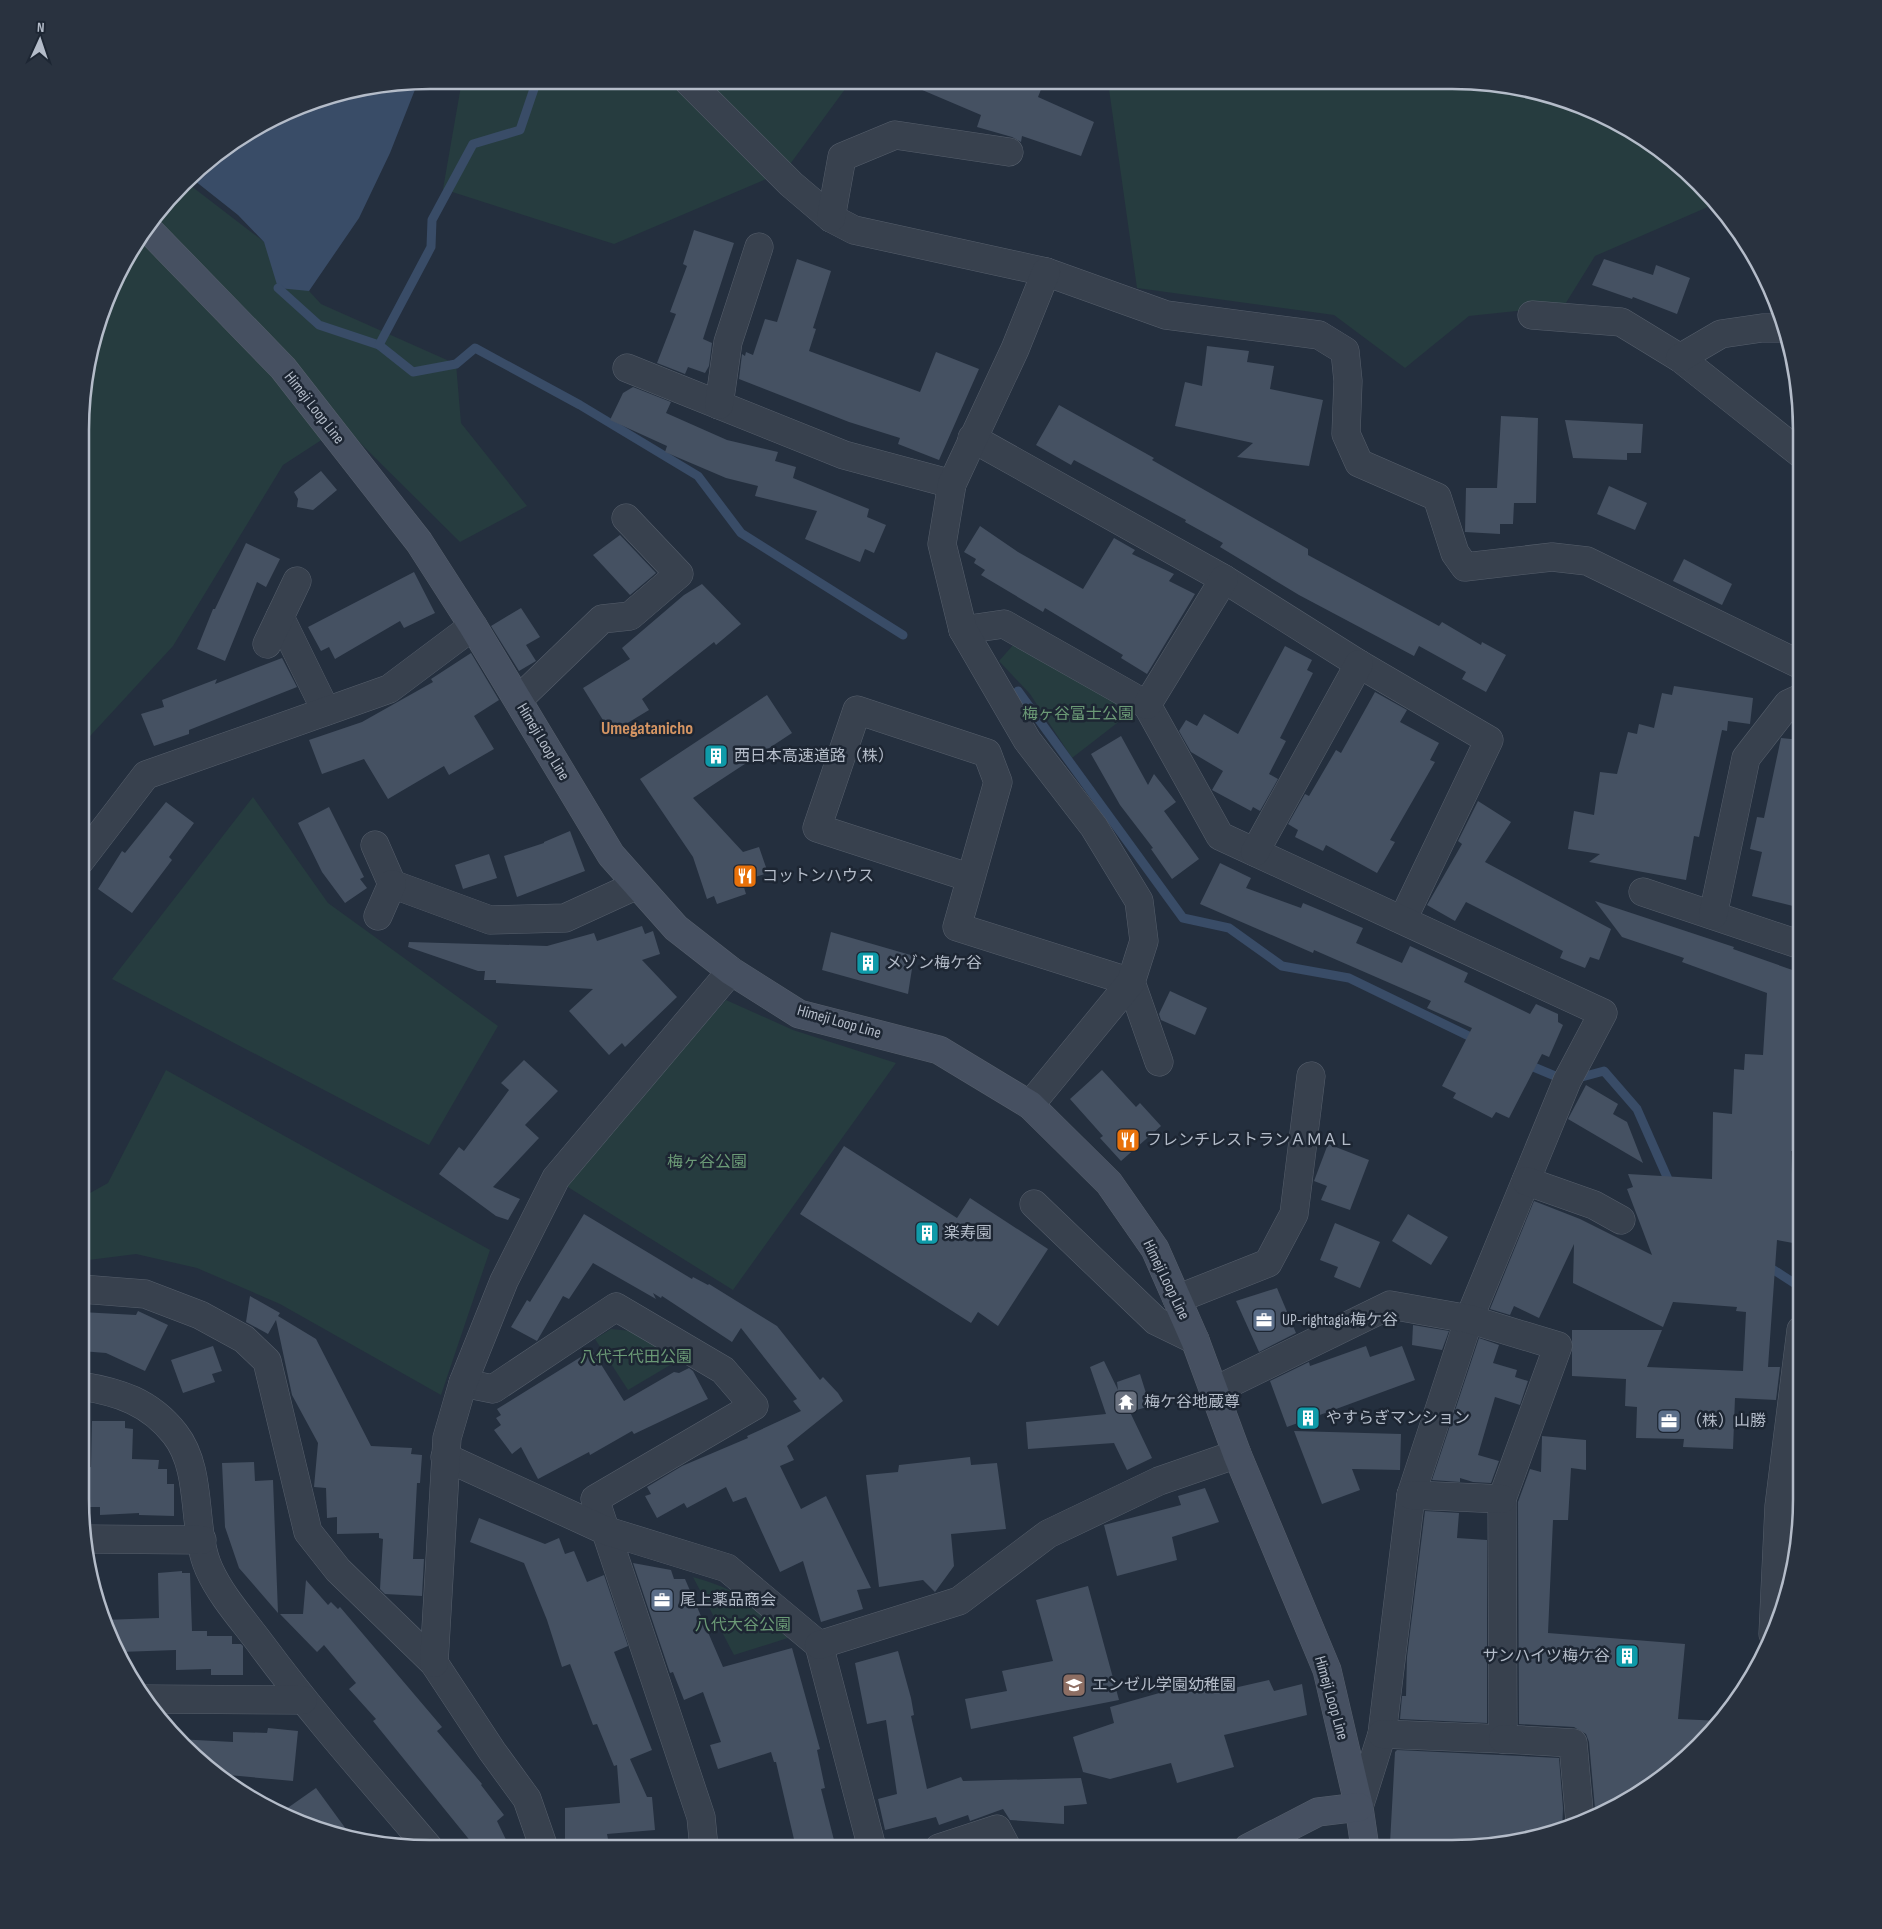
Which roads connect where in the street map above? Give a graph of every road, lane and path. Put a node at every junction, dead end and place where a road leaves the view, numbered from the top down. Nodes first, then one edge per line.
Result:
1 (696, 89) edge
2 (1009, 152) dead end
3 (831, 218) junction
4 (151, 233) edge
5 (759, 247) dead end
6 (1046, 272) junction
7 (1532, 315) dead end
8 (1778, 328) edge
9 (1680, 358) junction
10 (627, 368) dead end
11 (719, 405) junction
12 (972, 438) junction
13 (1793, 448) edge
14 (952, 484) junction
15 (626, 518) dead end
16 (1224, 579) junction
17 (297, 581) dead end
18 (280, 617) junction
19 (473, 626) junction
20 (963, 630) junction
21 (267, 644) dead end
22 (1793, 661) edge
23 (1359, 664) junction
24 (518, 700) junction
25 (1793, 702) edge
26 (1147, 704) junction
27 (326, 711) junction
28 (89, 843) edge
29 (375, 845) dead end
30 (1255, 852) junction
31 (971, 878) dead end
32 (392, 884) junction
33 (637, 885) junction
34 (1643, 892) dead end
35 (1713, 915) junction
36 (378, 916) dead end
37 (1403, 919) junction
38 (1793, 942) edge
39 (731, 971) junction
40 (1131, 982) junction
41 (1159, 1062) dead end
42 (1311, 1076) dead end
43 (1030, 1106) junction
44 (1526, 1181) junction
45 (1034, 1204) dead end
46 (1621, 1220) dead end
47 (89, 1290) edge
48 (1177, 1299) junction
49 (1469, 1319) junction
50 (1195, 1340) junction
51 (463, 1383) junction
52 (89, 1388) edge
53 (1214, 1391) junction
54 (1793, 1391) edge
55 (1237, 1454) junction
56 (445, 1457) junction
57 (1411, 1495) junction
58 (1502, 1499) junction
59 (604, 1530) junction
60 (91, 1539) edge
61 (202, 1540) junction
62 (1774, 1612) edge
63 (820, 1645) junction
64 (434, 1663) junction
65 (153, 1699) edge
66 (303, 1700) junction
67 (1382, 1734) junction
68 (1503, 1739) junction
69 (1359, 1807) junction
70 (1579, 1815) edge
71 (422, 1840) edge
72 (541, 1840) edge
73 (703, 1840) edge
74 (870, 1840) edge
75 (963, 1840) edge
76 (1003, 1840) edge
77 (1264, 1840) edge
78 (1364, 1840) edge

1 - 3 street
2 - 3 street
3 - 6 street
4 - 19 main road, Himeji Loop Line
5 - 11 street
6 - 12 street
6 - 22 street
7 - 9 street
8 - 9 street
9 - 13 street
10 - 11 street
11 - 14 street
12 - 14 street
12 - 16 street
14 - 20 street
15 - 24 street
16 - 23 street
16 - 26 street
17 - 18 street
18 - 21 street
18 - 27 street
19 - 24 main road, Himeji Loop Line
19 - 27 street
20 - 26 street
20 - 40 street
23 - 30 street
23 - 37 street
24 - 33 main road, Himeji Loop Line
25 - 35 street
26 - 30 street
27 - 28 street
29 - 32 street
30 - 37 street
31 - 40 street
32 - 33 street
32 - 36 street
33 - 39 main road, Himeji Loop Line
34 - 35 street
35 - 38 street
37 - 44 street
39 - 43 main road, Himeji Loop Line
39 - 51 street
40 - 41 street
40 - 43 street
42 - 48 street
43 - 48 main road, Himeji Loop Line
44 - 46 street
44 - 49 street
45 - 50 street
47 - 64 street
48 - 50 main road, Himeji Loop Line
49 - 53 street
49 - 57 street
49 - 58 street
50 - 53 main road, Himeji Loop Line
51 - 56 street
51 - 59 street
52 - 61 street
53 - 55 main road, Himeji Loop Line
54 - 62 street
55 - 63 street
55 - 69 main road, Himeji Loop Line
56 - 59 street
56 - 64 street
57 - 58 street
57 - 67 street
58 - 68 street
59 - 63 street
59 - 73 street
60 - 61 street
61 - 66 street
63 - 74 street
64 - 72 street
65 - 66 street
66 - 71 street
67 - 68 street
67 - 69 street
68 - 70 street
69 - 77 main road
69 - 78 main road, Himeji Loop Line
75 - 76 street

